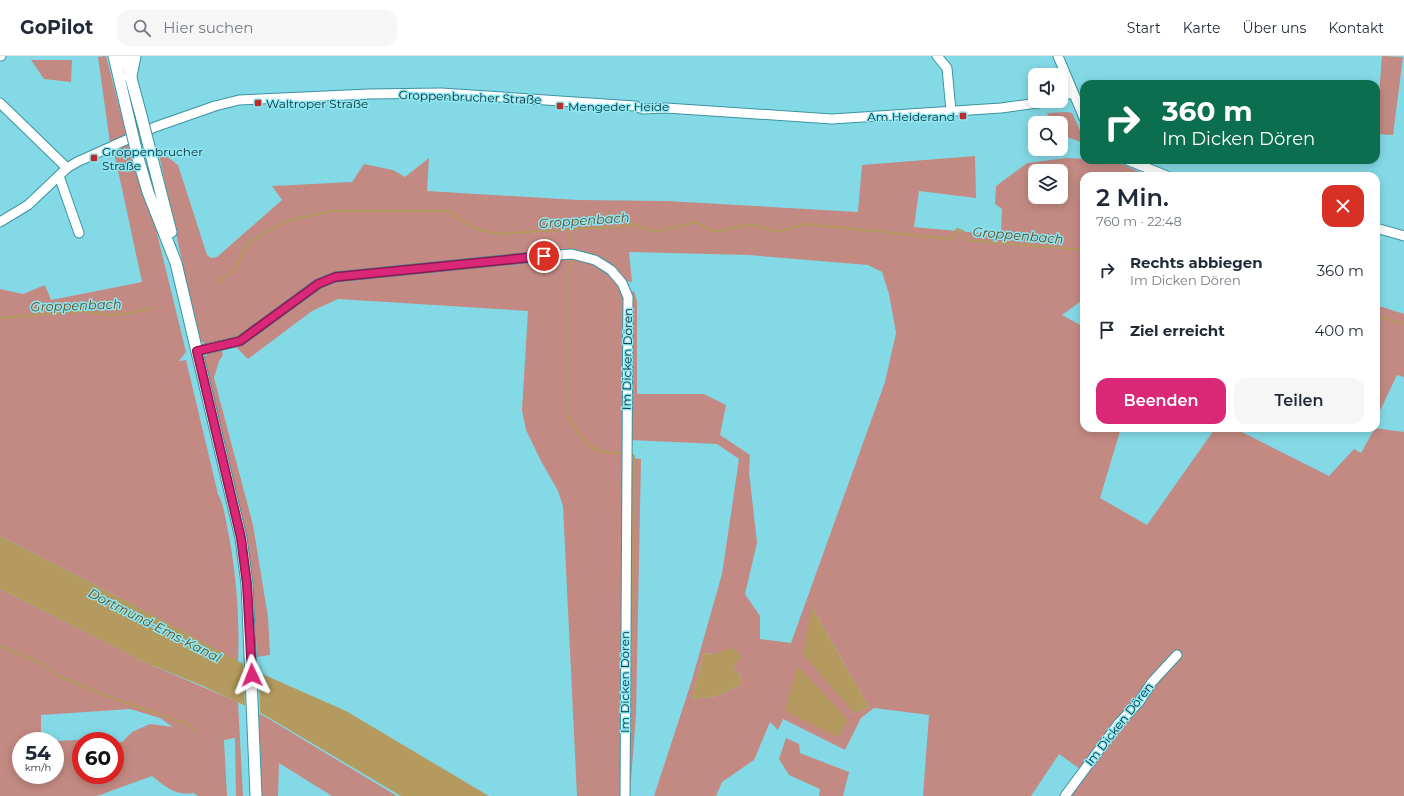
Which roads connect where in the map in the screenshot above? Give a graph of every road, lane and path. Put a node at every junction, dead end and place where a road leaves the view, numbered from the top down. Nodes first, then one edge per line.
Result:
1 (114, 56) edge
2 (125, 56) edge
3 (134, 56) edge
4 (937, 56) edge
5 (1058, 56) edge
6 (130, 76) junction
7 (1073, 92) junction
8 (1068, 94) edge
9 (0, 103) edge
10 (1028, 105) edge
11 (1080, 109) edge
12 (951, 111) junction
13 (1137, 164) edge
14 (67, 168) junction
15 (1157, 172) edge
16 (59, 176) junction
17 (0, 222) edge
18 (1380, 229) edge
19 (79, 233) dead end
20 (1404, 236) edge
21 (176, 262) junction
22 (197, 351) junction
23 (1177, 655) dead end
24 (256, 796) edge
25 (625, 796) edge
26 (1065, 796) edge

1 - 21 main road, bridge
2 - 6 main road
3 - 6 highway
4 - 12 street
5 - 7 street
6 - 21 main road, bridge
7 - 8 street
7 - 11 street
9 - 14 street
10 - 12 street, Groppenbrucher Straße
12 - 14 street, Groppenbrucher Straße
13 - 15 street
14 - 16 street, Groppenbrucher Straße
16 - 17 street, Groppenbrucher Straße
16 - 19 street
18 - 20 street
21 - 22 main road
22 - 24 main road
22 - 25 street, Im Dicken Dören
23 - 26 street, Im Dicken Dören

